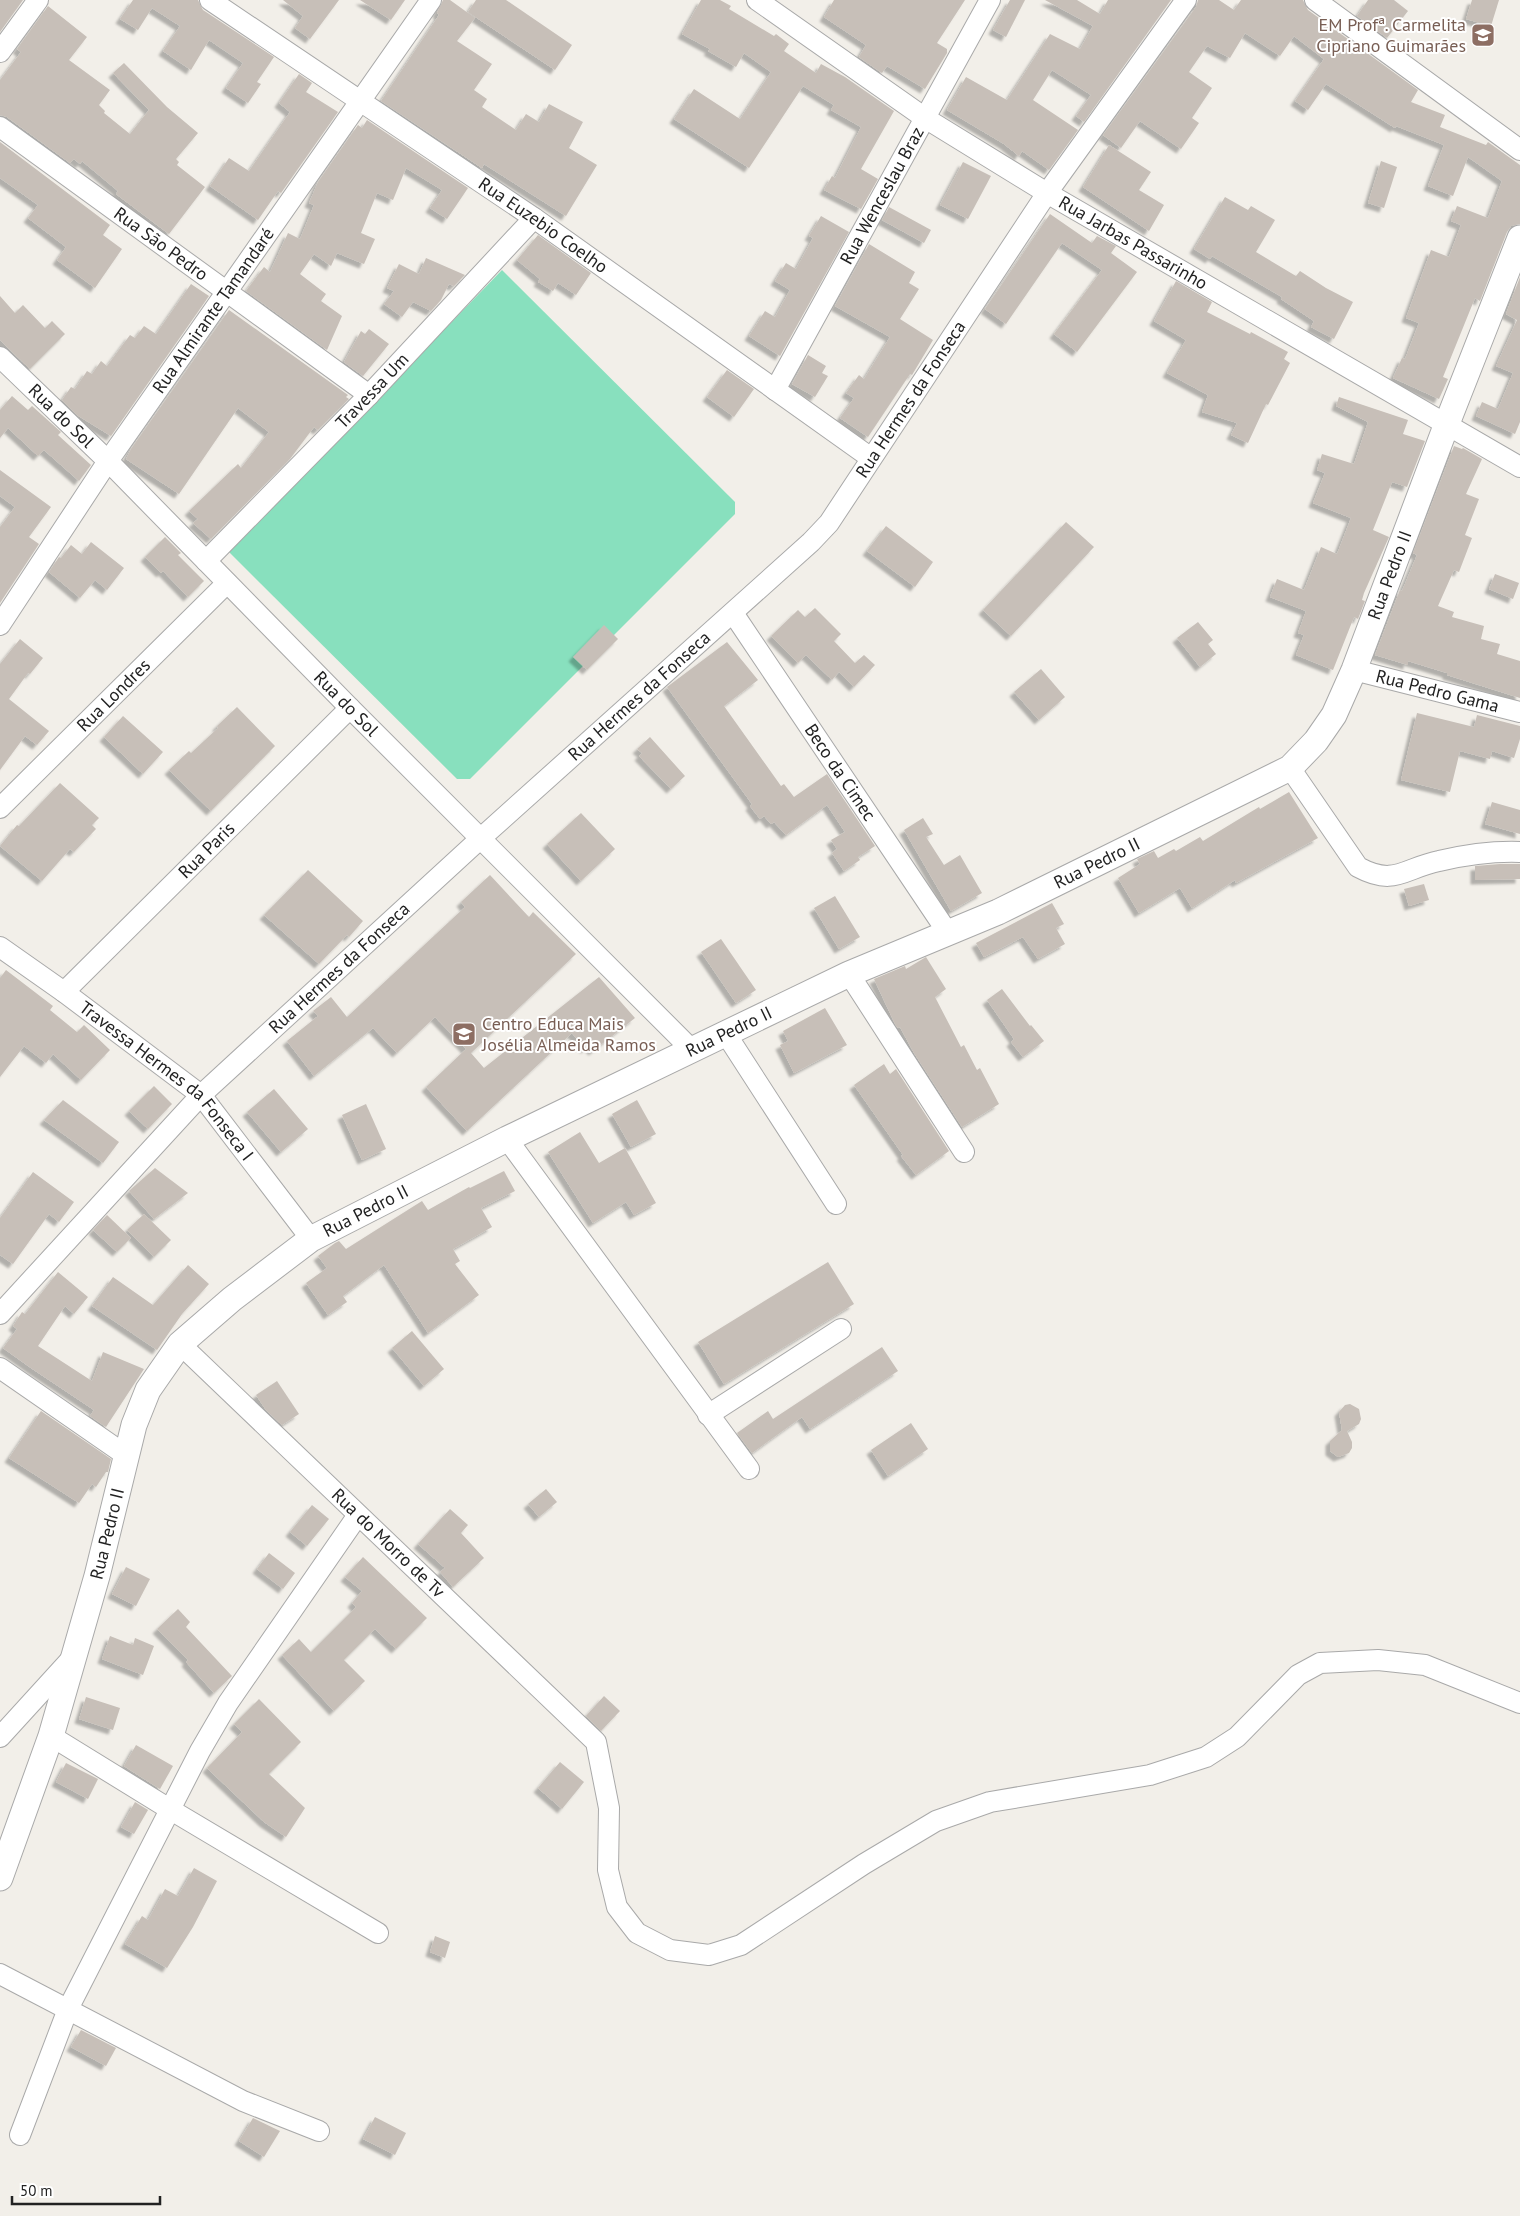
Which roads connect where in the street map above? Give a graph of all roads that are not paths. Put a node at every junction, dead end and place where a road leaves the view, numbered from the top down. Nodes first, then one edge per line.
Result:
1 (38, 0) edge
2 (210, 0) edge
3 (431, 0) edge
4 (757, 0) edge
5 (990, 0) edge
6 (1186, 0) edge
7 (1314, 0) edge
8 (0, 52) edge
9 (361, 102) junction
10 (925, 118) junction
11 (0, 128) edge
12 (1520, 150) edge
13 (1047, 193) junction
14 (534, 218) junction
15 (1520, 238) edge
16 (226, 293) junction
17 (0, 356) edge
18 (774, 390) junction
19 (369, 395) junction
20 (1446, 426) junction
21 (871, 458) junction
22 (108, 461) junction
23 (1520, 467) edge
24 (206, 561) junction
25 (227, 583) junction
26 (733, 613) junction
27 (0, 625) edge
28 (1354, 670) junction
29 (350, 708) junction
30 (1520, 712) edge
31 (1290, 768) junction
32 (0, 808) edge
33 (481, 838) junction
34 (1520, 852) edge
35 (948, 933) junction
36 (0, 947) edge
37 (849, 974) junction
38 (64, 992) junction
39 (726, 1034) junction
40 (694, 1051) junction
41 (201, 1095) junction
42 (507, 1139) junction
43 (964, 1152) dead end
44 (836, 1204) dead end
45 (311, 1239) junction
46 (0, 1314) edge
47 (841, 1329) dead end
48 (180, 1344) junction
49 (0, 1368) edge
50 (708, 1415) junction
51 (127, 1456) junction
52 (749, 1469) dead end
53 (358, 1515) junction
54 (74, 1655) junction
55 (1520, 1703) edge
56 (52, 1736) junction
57 (0, 1737) edge
58 (171, 1810) junction
59 (0, 1878) edge
60 (378, 1933) dead end
61 (0, 1974) edge
62 (68, 2009) junction
63 (319, 2131) dead end
64 (20, 2135) dead end

1 - 8 street
2 - 9 street, Rua Euzebio Coelho
3 - 9 street, Rua Almirante Tamandaré
4 - 10 street, Rua Jarbas Passarinho
5 - 10 street, Rua Wenceslau Braz
6 - 13 street, Rua Hermes da Fonseca
7 - 12 street
9 - 14 street, Rua Euzebio Coelho
9 - 16 street, Rua Almirante Tamandaré
10 - 13 street, Rua Jarbas Passarinho
10 - 18 street, Rua Wenceslau Braz
11 - 16 street, Rua São Pedro
13 - 20 street, Rua Jarbas Passarinho
13 - 21 street, Rua Hermes da Fonseca
14 - 18 street, Rua Euzebio Coelho
14 - 19 street, Travessa Um
15 - 20 street, Rua Pedro II
16 - 19 street, Rua São Pedro
16 - 22 street, Rua Almirante Tamandaré
17 - 22 street, Rua do Sol
18 - 21 street, Rua Euzebio Coelho
19 - 24 street, Travessa Um
20 - 23 street, Rua Jarbas Passarinho
20 - 28 street, Rua Pedro II
21 - 26 street, Rua Hermes da Fonseca
22 - 24 street, Rua do Sol
22 - 27 street, Rua Almirante Tamandaré
24 - 25 street, Rua do Sol
25 - 29 street, Rua do Sol
25 - 32 street, Rua Londres
26 - 33 street, Rua Hermes da Fonseca
26 - 35 street, Beco da Cimec
28 - 30 street, Rua Pedro Gama
28 - 31 street, Rua Pedro II
29 - 33 street, Rua do Sol
29 - 38 street, Rua Paris
31 - 34 street
31 - 35 street, Rua Pedro II
33 - 40 street, Rua do Sol
33 - 41 street, Rua Hermes da Fonseca
35 - 37 street, Rua Pedro II
36 - 38 street, Travessa Hermes da Fonseca I
37 - 39 street, Rua Pedro II
37 - 43 street
38 - 41 street, Travessa Hermes da Fonseca I
39 - 40 street, Rua Pedro II
39 - 44 street
40 - 42 street, Rua Pedro II
41 - 45 street, Travessa Hermes da Fonseca I
41 - 46 street, Rua Hermes da Fonseca
42 - 45 street, Rua Pedro II
42 - 50 street
45 - 48 street, Rua Pedro II
47 - 50 street
48 - 51 street, Rua Pedro II
48 - 53 street, Rua do Morro de Tv
49 - 51 street
50 - 52 street
51 - 54 street, Rua Pedro II
53 - 55 street, Rua do Morro de Tv
53 - 58 street
54 - 56 street, Rua Pedro II
54 - 57 street
56 - 58 street
56 - 59 street, Rua Pedro II
58 - 60 street
58 - 62 street
61 - 62 street
62 - 63 street
62 - 64 street

